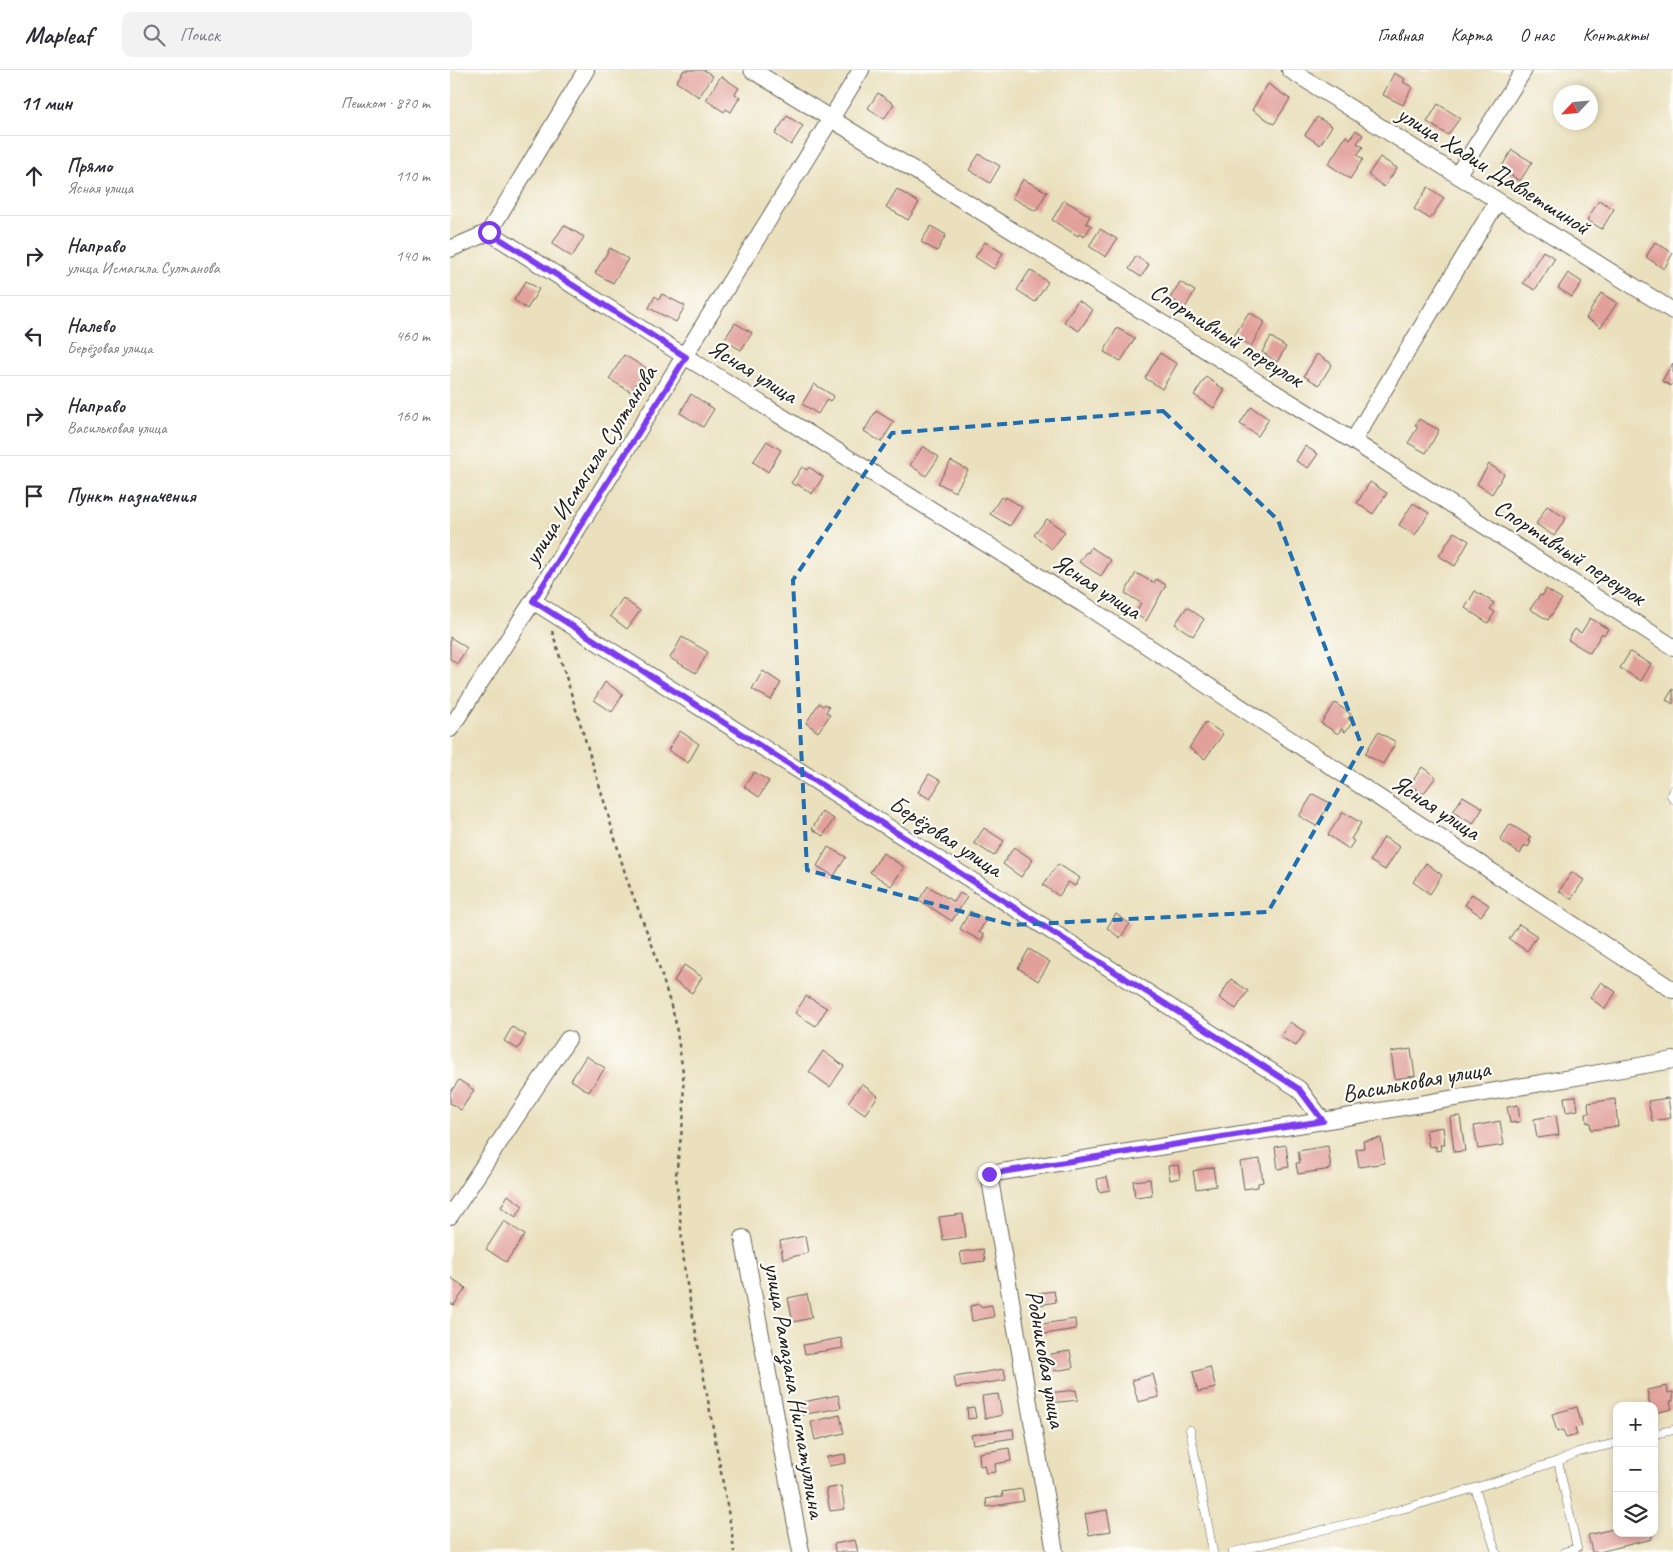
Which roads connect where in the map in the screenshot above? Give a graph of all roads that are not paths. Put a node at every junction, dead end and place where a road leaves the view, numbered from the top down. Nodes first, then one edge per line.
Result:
1 (586, 70) edge
2 (752, 70) edge
3 (861, 70) edge
4 (1290, 70) edge
5 (1524, 70) edge
6 (831, 118) junction
7 (1458, 174) junction
8 (1497, 202) junction
9 (489, 232) junction
10 (450, 249) edge
11 (1673, 311) edge
12 (686, 357) junction
13 (1353, 441) junction
14 (533, 601) junction
15 (1673, 647) edge
16 (450, 728) edge
17 (1673, 790) edge
18 (1673, 799) edge
19 (1673, 990) edge
20 (568, 1039) dead end
21 (1673, 1060) edge
22 (1323, 1121) junction
23 (989, 1174) joint
24 (450, 1216) edge
25 (743, 1238) dead end
26 (1190, 1430) dead end
27 (1673, 1430) edge
28 (1658, 1433) edge
29 (1613, 1444) edge
30 (1558, 1461) junction
31 (1475, 1488) junction
32 (801, 1552) edge
33 (1055, 1552) edge
34 (1213, 1552) edge
35 (1233, 1552) edge
36 (1496, 1552) edge
37 (1564, 1552) edge

1 - 9 street
2 - 6 street, Спортивный переулок
3 - 6 street, улица Исмагила Султанова
4 - 7 street, улица Хадии Давлетшиной
5 - 7 street
6 - 12 street, улица Исмагила Султанова
6 - 13 street, Спортивный переулок
7 - 8 street, улица Хадии Давлетшиной
8 - 11 street, улица Хадии Давлетшиной
8 - 13 street
9 - 10 street
9 - 12 street, Ясная улица
12 - 14 street, улица Исмагила Султанова
12 - 19 street, Ясная улица
13 - 15 street, Спортивный переулок
14 - 16 street, улица Исмагила Султанова
14 - 22 street, Берёзовая улица
17 - 18 lane
20 - 24 street
21 - 22 street, Васильковая улица
22 - 23 street, Васильковая улица
23 - 33 street, Родниковая улица
25 - 32 street, улица Рамазана Нигматуллина
26 - 34 lane
27 - 28 lane
29 - 30 lane
30 - 31 lane
30 - 37 lane
31 - 35 lane
31 - 36 lane

